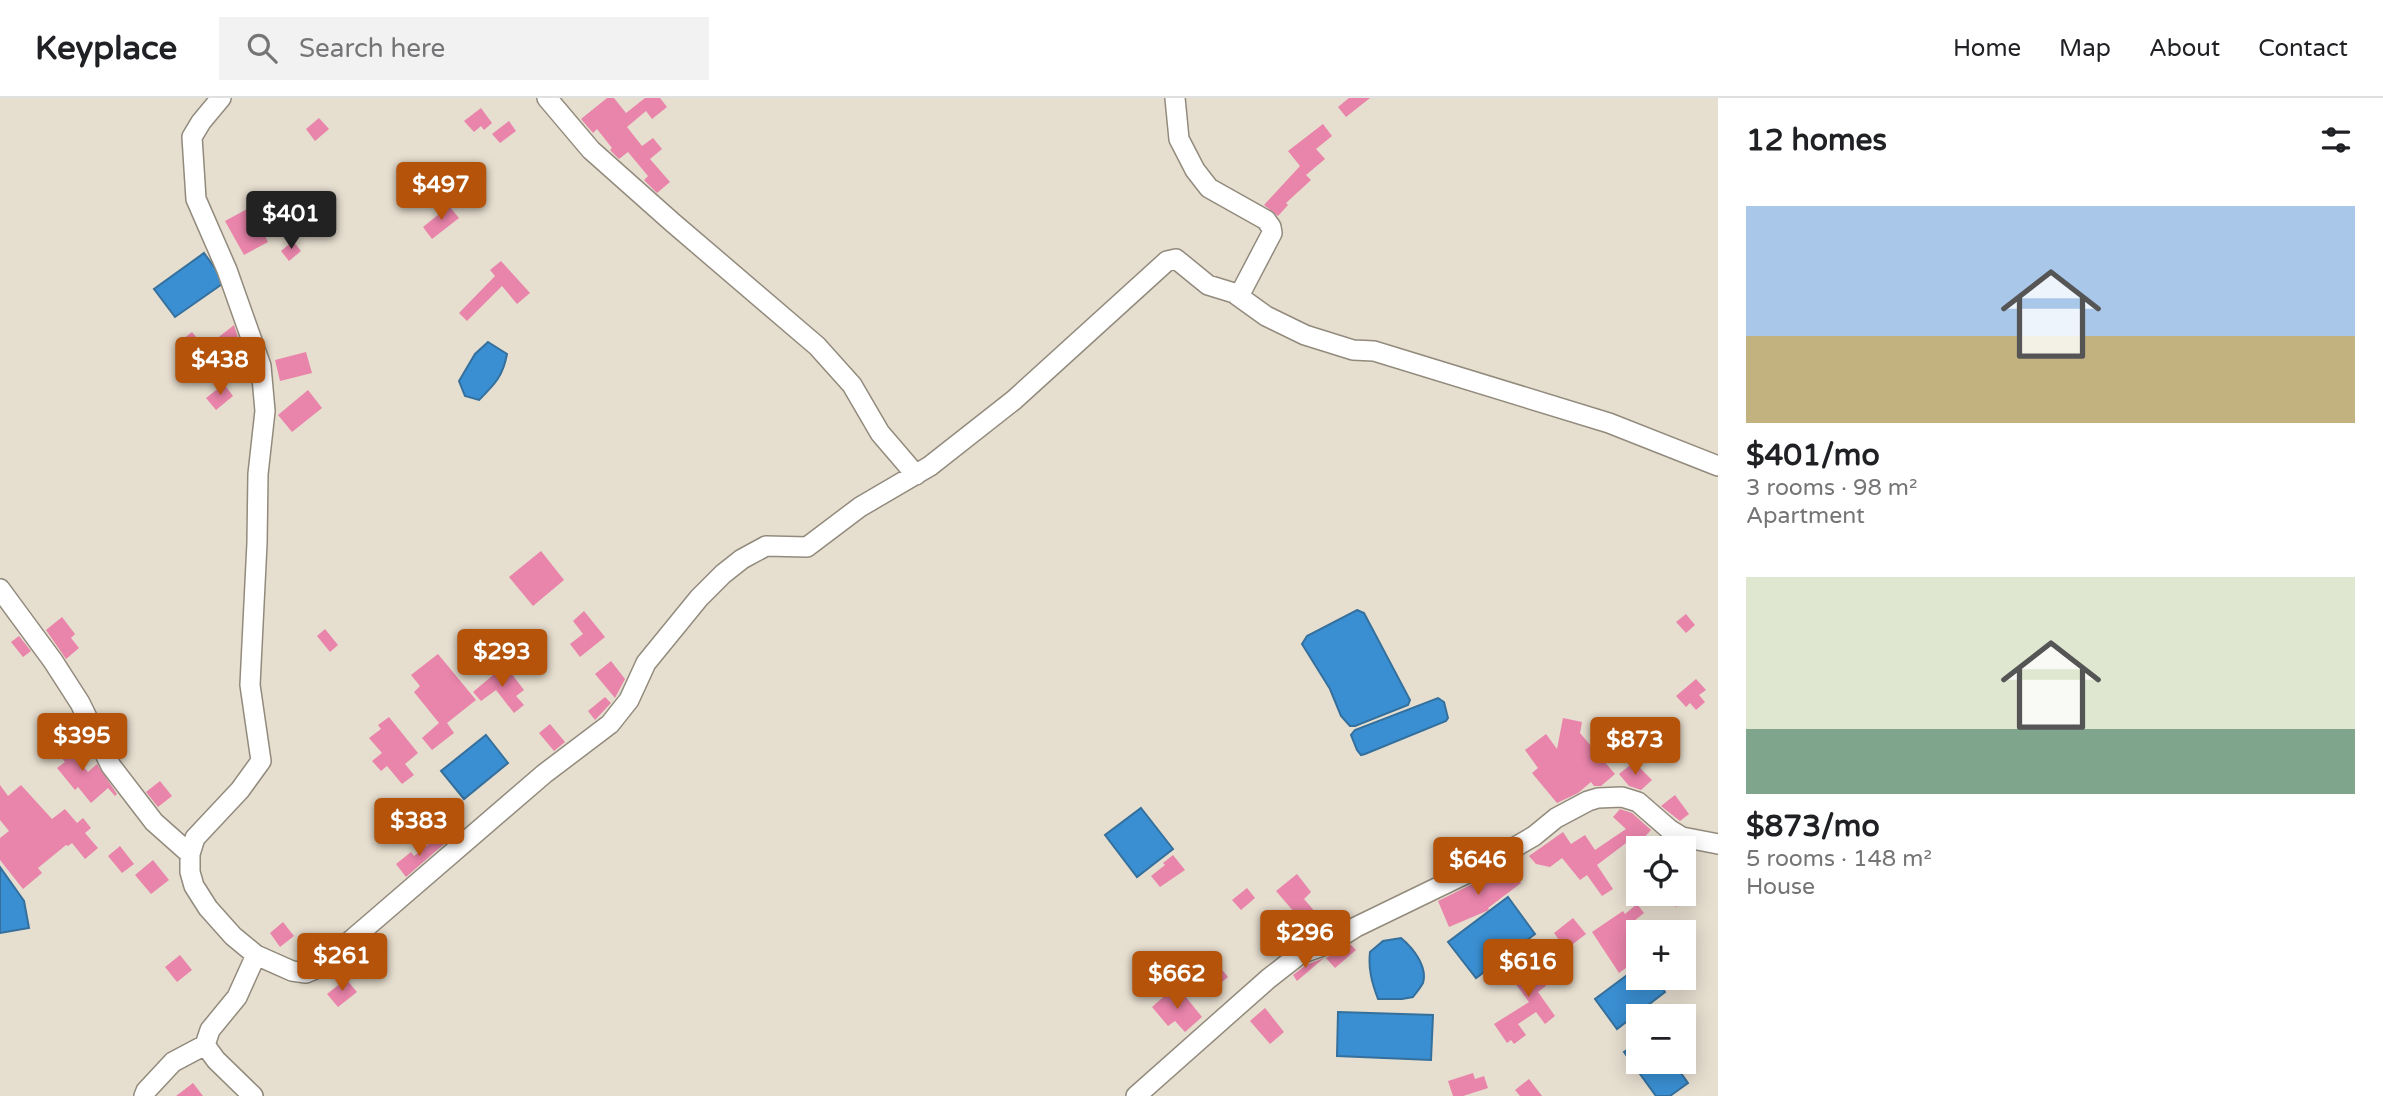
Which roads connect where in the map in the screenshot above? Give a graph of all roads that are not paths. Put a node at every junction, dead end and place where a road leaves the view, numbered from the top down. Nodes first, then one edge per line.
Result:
1 (221, 98) edge
2 (547, 98) edge
3 (1175, 98) edge
4 (1239, 296) junction
5 (1718, 466) edge
6 (915, 475) junction
7 (0, 589) edge
8 (1718, 844) edge
9 (190, 854) junction
10 (256, 955) junction
11 (205, 1045) junction
12 (144, 1096) edge
13 (253, 1096) edge
14 (1136, 1096) edge

1 - 9 street
2 - 6 street
3 - 4 street
4 - 5 street
4 - 6 street
6 - 10 street
7 - 9 street
8 - 14 street
9 - 10 street
10 - 11 street
11 - 12 street
11 - 13 street

